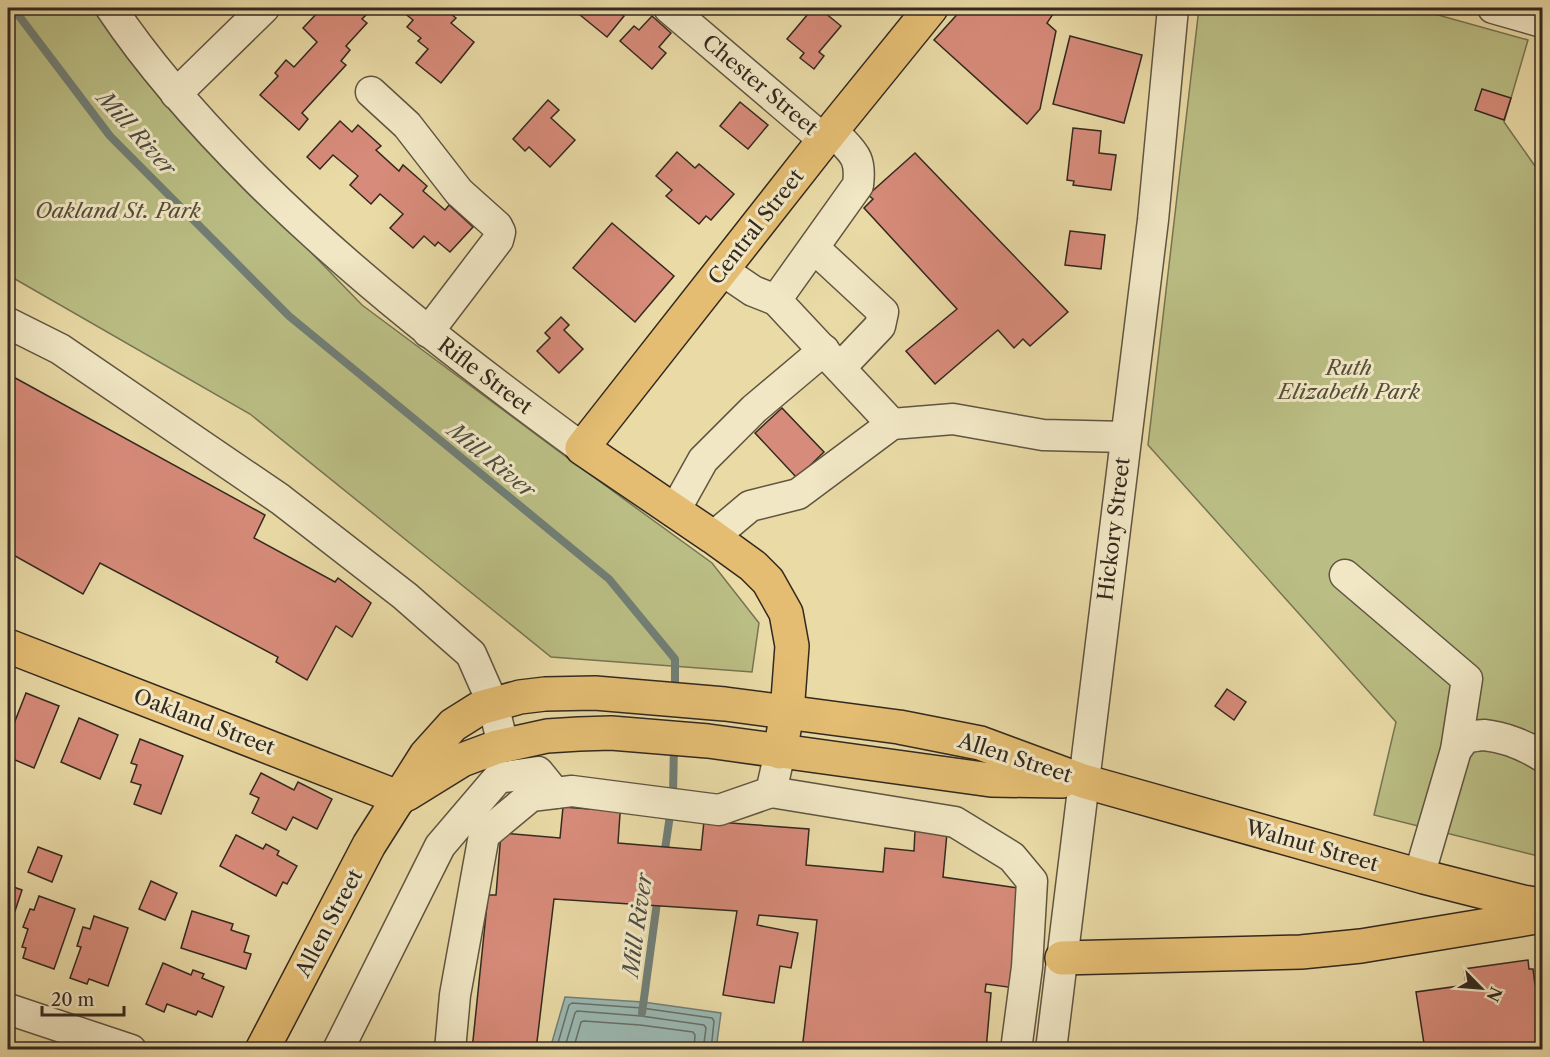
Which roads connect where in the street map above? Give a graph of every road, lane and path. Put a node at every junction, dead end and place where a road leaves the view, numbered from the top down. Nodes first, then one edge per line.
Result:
1 (111, 8) edge
2 (264, 8) edge
3 (669, 8) edge
4 (931, 8) edge
5 (1173, 8) edge
6 (1493, 8) edge
7 (1542, 22) edge
8 (371, 92) dead end
9 (176, 94) junction
10 (828, 135) junction
11 (814, 248) junction
12 (722, 270) junction
13 (776, 300) junction
14 (8, 323) edge
15 (428, 332) junction
16 (832, 359) junction
17 (892, 424) junction
18 (1126, 437) junction
19 (582, 448) junction
20 (674, 512) junction
21 (713, 537) junction
22 (1345, 575) dead end
23 (8, 646) edge
24 (493, 704) junction
25 (787, 713) junction
26 (503, 745) junction
27 (1456, 750) junction
28 (780, 752) junction
29 (1542, 756) edge
30 (1083, 781) junction
31 (771, 792) junction
32 (555, 793) junction
33 (400, 798) junction
34 (1419, 876) junction
35 (1542, 905) edge
36 (1542, 916) edge
37 (1028, 958) junction
38 (1062, 958) junction
39 (8, 1009) edge
40 (131, 1050) edge
41 (262, 1050) edge
42 (338, 1050) edge
43 (450, 1050) edge
44 (1017, 1050) edge
45 (1051, 1050) edge

1 - 9 street, Rifle Street
2 - 9 street
3 - 10 street, Chester Street
4 - 10 main road, Central Street
5 - 18 street, Hickory Street
6 - 7 street
8 - 15 street
9 - 15 street, Rifle Street
10 - 11 street, Chester Street
10 - 12 main road, Central Street
11 - 13 street, Chester Street
11 - 16 street
12 - 13 street
12 - 19 main road, Central Street
13 - 16 street
14 - 24 street
15 - 19 street, Rifle Street
16 - 17 street
16 - 20 street
17 - 18 street
17 - 21 street
18 - 30 street, Hickory Street
19 - 20 main road, Rifle Street
20 - 21 main road, Rifle Street
21 - 25 main road, Rifle Street
22 - 27 street
23 - 33 main road, Oakland Street
24 - 25 main road, Allen Street
24 - 26 street
24 - 33 main road, Allen Street
25 - 28 main road, Rifle Street
25 - 30 main road, Allen Street
26 - 28 main road, Allen Street
26 - 33 main road, Allen Street
27 - 29 street
27 - 34 street
28 - 30 main road, Allen Street
28 - 31 street
30 - 34 main road, Walnut Street
30 - 38 street, Hickory Street
31 - 32 street
31 - 37 street
32 - 42 street
32 - 43 street
33 - 41 main road, Allen Street
34 - 35 main road, Walnut Street
36 - 38 main road
37 - 38 street
37 - 44 street
38 - 45 street, Hickory Street
39 - 40 street

